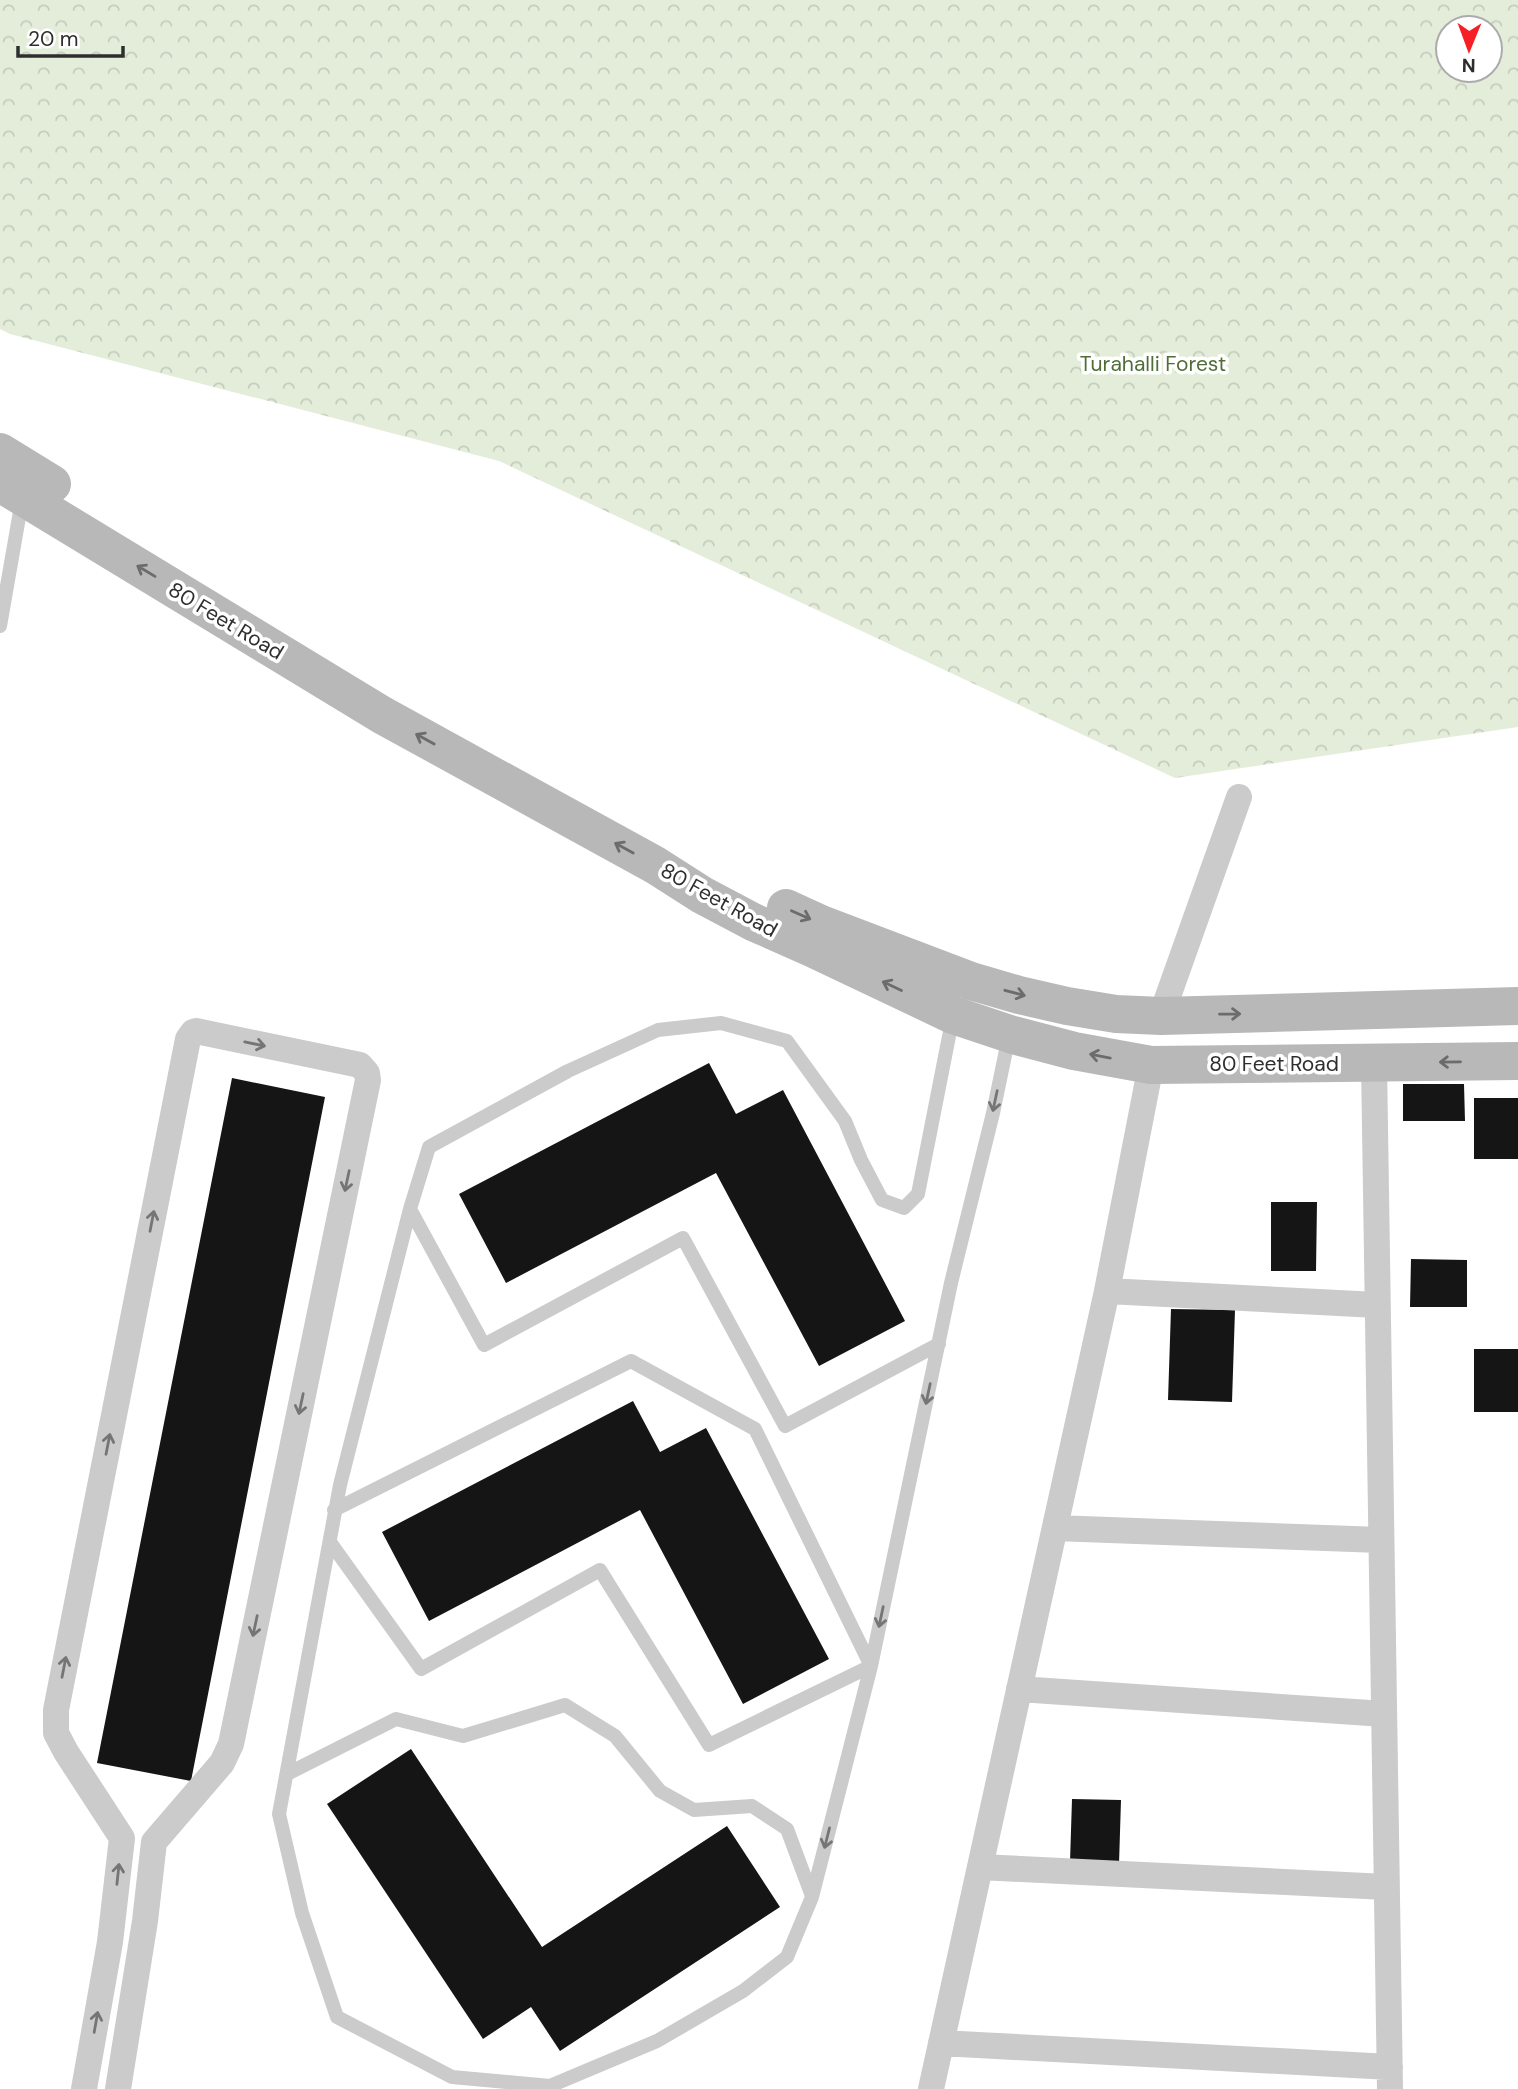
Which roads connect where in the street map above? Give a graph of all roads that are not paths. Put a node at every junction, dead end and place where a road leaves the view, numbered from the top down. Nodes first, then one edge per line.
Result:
1 (0, 452) edge
2 (11, 489) edge
3 (0, 626) edge
4 (1239, 797) dead end
5 (595, 817) junction
6 (1518, 1006) edge
7 (953, 1015) junction
8 (1161, 1016) junction
9 (1009, 1034) junction
10 (1518, 1061) edge
11 (1374, 1063) junction
12 (1151, 1065) junction
13 (410, 1209) junction
14 (1107, 1291) junction
15 (1377, 1305) junction
16 (939, 1344) junction
17 (334, 1510) junction
18 (1055, 1528) junction
19 (1380, 1540) junction
20 (330, 1542) junction
21 (871, 1666) junction
22 (1019, 1689) junction
23 (1384, 1714) junction
24 (287, 1774) junction
25 (980, 1867) junction
26 (1386, 1887) junction
27 (813, 1897) junction
28 (114, 1915) junction
29 (143, 1934) junction
30 (942, 2043) junction
31 (1390, 2078) edge
32 (84, 2089) edge
33 (118, 2089) edge
34 (931, 2089) edge

1 - 5 main road, 80 Feet Road
2 - 3 lane
5 -> 2 main road, 80 Feet Road
4 - 8 street
7 -> 5 main road, 80 Feet Road
5 -> 8 main road, 80 Feet Road
8 -> 6 main road, 80 Feet Road
7 - 9 main road, 80 Feet Road
7 - 13 lane
12 -> 9 main road, 80 Feet Road
9 -> 16 lane
10 -> 11 main road, 80 Feet Road
11 - 12 main road, 80 Feet Road
11 - 15 street
12 - 14 street
13 - 16 lane
13 - 17 lane
14 - 15 street
14 - 18 street
15 - 19 street
16 -> 21 lane
17 - 20 lane
17 - 21 lane
18 - 19 street
18 - 22 street
19 - 23 street
20 - 21 lane
20 - 24 lane
21 -> 27 lane
22 - 23 street
22 - 25 street
23 - 26 street
24 - 27 lane
24 - 27 lane
25 - 26 street
25 - 30 street
26 - 31 street
28 - 29 street
28 -> 29 street
32 -> 28 street
29 - 33 street
30 - 31 street
30 - 34 street

